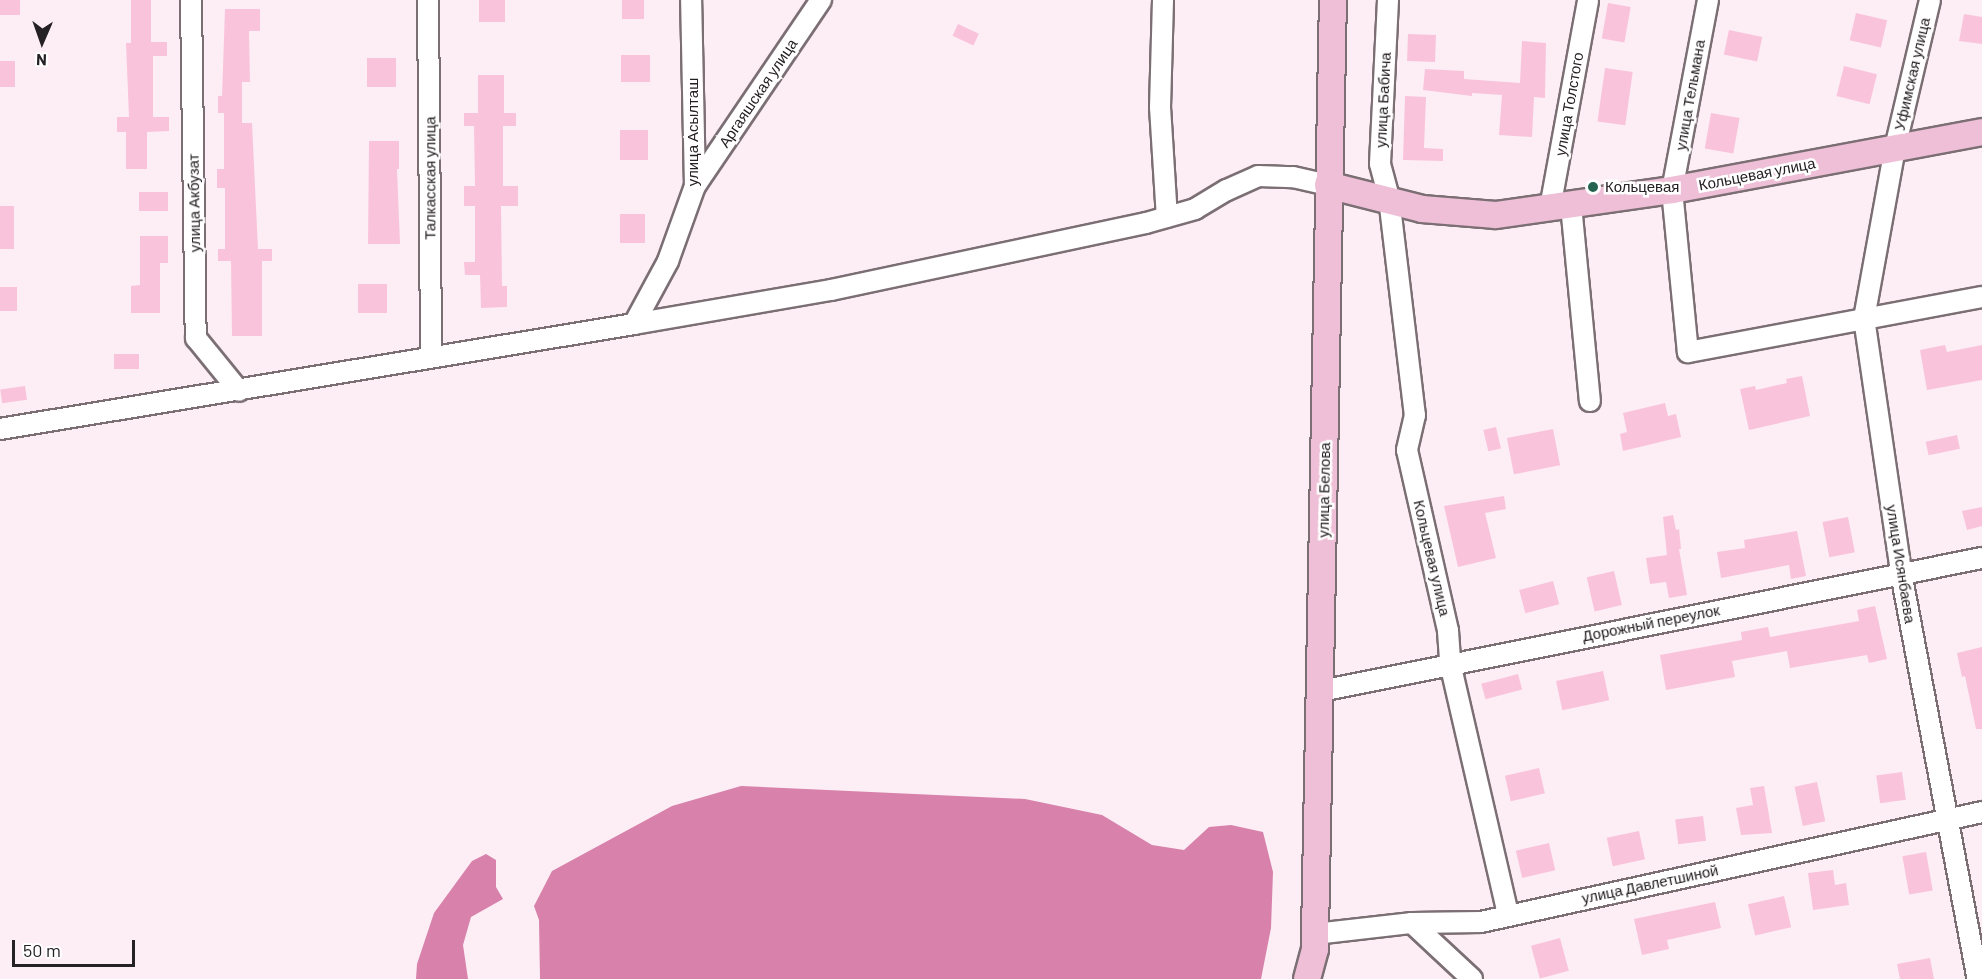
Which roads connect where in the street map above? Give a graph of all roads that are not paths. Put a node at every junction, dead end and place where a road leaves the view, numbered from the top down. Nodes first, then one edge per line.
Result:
1 (191, 0) edge
2 (428, 0) edge
3 (691, 0) edge
4 (821, 0) edge
5 (1163, 0) edge
6 (1333, 0) edge
7 (1388, 0) edge
8 (1588, 0) edge
9 (1707, 0) edge
10 (1930, 0) edge
11 (1982, 132) edge
12 (1895, 148) junction
13 (1328, 185) junction
14 (695, 186) junction
15 (1672, 190) junction
16 (1389, 198) junction
17 (1560, 207) junction
18 (1167, 217) junction
19 (1982, 297) edge
20 (1864, 318) junction
21 (634, 324) junction
22 (431, 357) junction
23 (239, 391) junction
24 (1590, 401) dead end
25 (0, 429) edge
26 (1982, 558) edge
27 (1901, 573) junction
28 (1450, 663) junction
29 (1321, 691) junction
30 (1982, 812) edge
31 (1947, 819) junction
32 (1508, 915) junction
33 (1412, 923) junction
34 (1315, 934) junction
35 (1307, 979) edge
36 (1472, 979) edge
37 (1978, 979) edge

1 - 23 street, улица Акбузат
2 - 22 street, Талкасская улица
3 - 14 street, улица Асылташ
4 - 14 street, Аргаяшская улица
5 - 18 street
6 - 13 main road, улица Белова
7 - 16 street, улица Бабича
8 - 17 street, улица Толстого
9 - 15 street, улица Тельмана
10 - 12 street, Уфимская улица
11 - 12 main road, Кольцевая улица
12 - 15 main road, Кольцевая улица
12 - 20 street, улица Исянбаева
13 - 16 main road, Кольцевая улица
13 - 18 street
13 - 29 main road, улица Белова
14 - 21 street, улица Асылташ
15 - 17 main road, Кольцевая улица
15 - 20 street, улица Тельмана
16 - 17 main road, Кольцевая улица
16 - 28 street, Кольцевая улица
17 - 24 street, улица Толстого
18 - 21 street
19 - 20 street
20 - 27 street, улица Исянбаева
21 - 22 street
22 - 23 street
23 - 25 street
26 - 27 street, Дорожный переулок
27 - 28 street, Дорожный переулок
27 - 31 street, улица Исянбаева
28 - 29 street, Дорожный переулок
28 - 32 street, Кольцевая улица
29 - 34 main road, улица Белова
30 - 31 street, улица Давлетшиной
31 - 32 street, улица Давлетшиной
31 - 37 street, улица Исянбаева
32 - 33 street, улица Давлетшиной
33 - 34 street, улица Давлетшиной
33 - 36 street
34 - 35 main road, улица Белова

